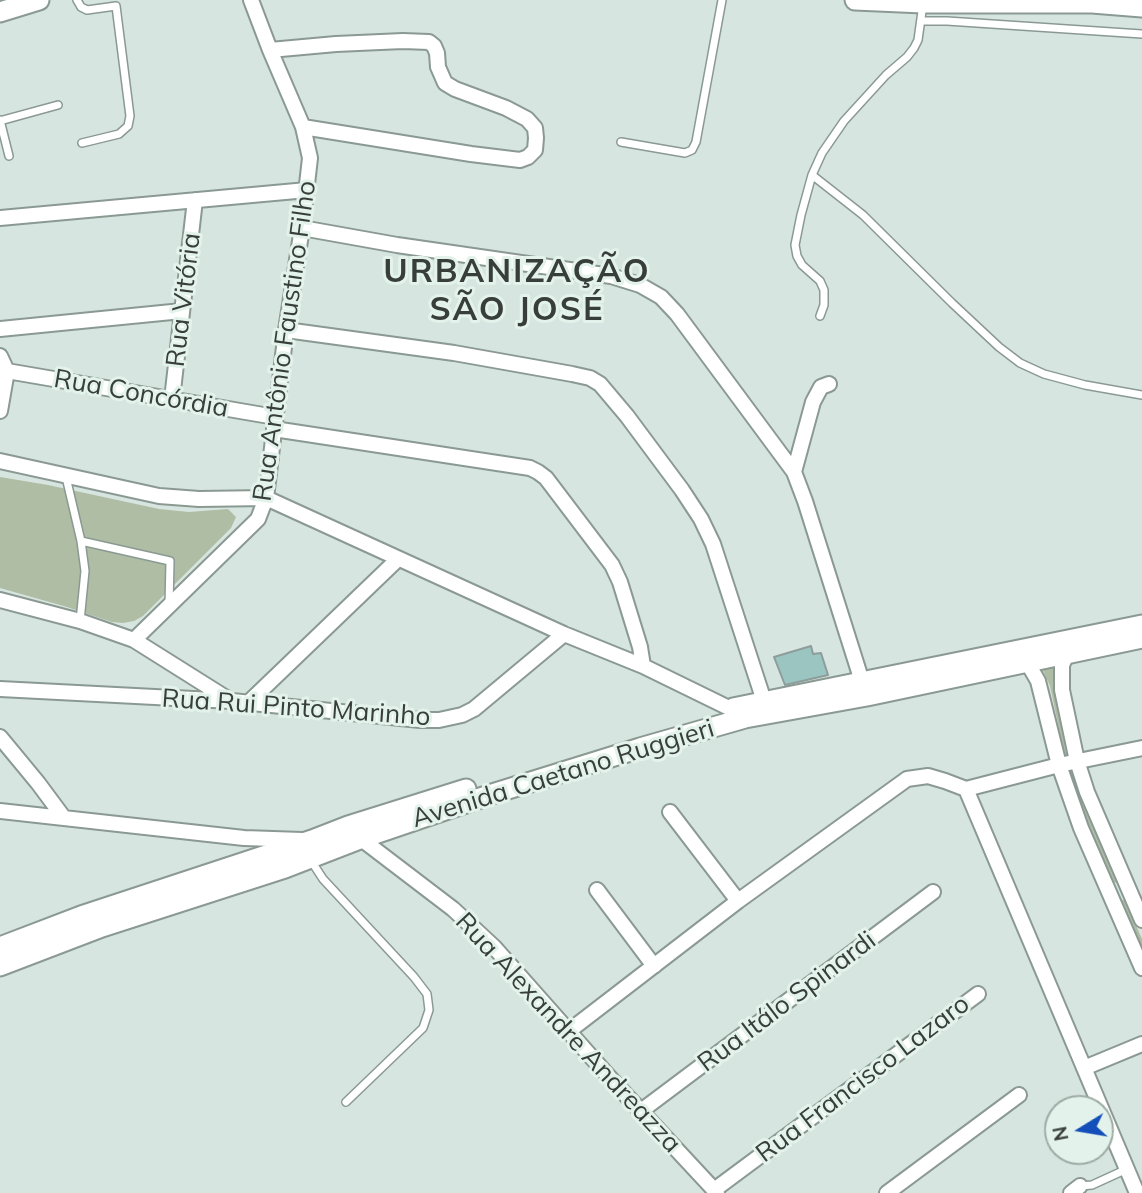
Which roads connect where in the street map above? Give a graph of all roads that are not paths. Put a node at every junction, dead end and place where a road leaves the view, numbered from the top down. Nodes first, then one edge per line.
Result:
1 (38, 0) edge
2 (78, 0) edge
3 (251, 0) edge
4 (722, 0) edge
5 (855, 0) edge
6 (913, 7) edge
7 (1142, 7) edge
8 (0, 12) edge
9 (1142, 34) edge
10 (270, 50) junction
11 (58, 105) dead end
12 (0, 120) edge
13 (303, 127) junction
14 (621, 142) dead end
15 (82, 143) dead end
16 (9, 156) dead end
17 (813, 175) junction
18 (307, 190) junction
19 (195, 200) junction
20 (0, 218) edge
21 (302, 228) junction
22 (182, 311) junction
23 (820, 316) dead end
24 (0, 329) edge
25 (286, 330) junction
26 (0, 356) edge
27 (7, 371) junction
28 (830, 384) dead end
29 (1142, 395) edge
30 (172, 399) junction
31 (0, 411) edge
32 (275, 423) junction
33 (0, 461) edge
34 (794, 472) junction
35 (65, 474) junction
36 (266, 498) junction
37 (81, 541) junction
38 (398, 559) junction
39 (0, 600) edge
40 (169, 606) junction
41 (79, 621) junction
42 (1142, 625) edge
43 (564, 634) junction
44 (1142, 638) edge
45 (134, 640) junction
46 (1067, 654) junction
47 (1027, 662) junction
48 (643, 666) junction
49 (0, 689) edge
50 (865, 689) junction
51 (232, 701) junction
52 (764, 701) junction
53 (248, 703) junction
54 (731, 709) junction
55 (0, 737) edge
56 (1142, 748) edge
57 (1077, 761) junction
58 (1059, 765) junction
59 (966, 789) junction
60 (0, 811) edge
61 (670, 812) dead end
62 (64, 818) junction
63 (354, 832) junction
64 (244, 838) junction
65 (311, 849) junction
66 (271, 853) junction
67 (285, 868) junction
68 (1128, 887) junction
69 (597, 890) dead end
70 (933, 892) dead end
71 (1110, 895) junction
72 (738, 901) junction
73 (1142, 920) edge
74 (0, 947) edge
75 (0, 966) edge
76 (654, 966) junction
77 (1142, 968) edge
78 (978, 994) dead end
79 (569, 1031) junction
80 (1142, 1044) edge
81 (1084, 1068) junction
82 (1019, 1095) dead end
83 (346, 1102) dead end
84 (641, 1111) junction
85 (1127, 1169) junction
86 (1076, 1190) edge
87 (715, 1191) edge
88 (887, 1193) edge
89 (1137, 1193) edge

1 - 8 main road
2 - 15 lane
3 - 10 street, Rua Antônio Faustino Filho
4 - 14 lane
5 - 6 main road
6 - 7 main road
6 - 9 lane
6 - 17 lane
10 - 13 street, Rua Antônio Faustino Filho
10 - 13 street
11 - 12 lane
12 - 16 lane
13 - 18 street, Rua Antônio Faustino Filho
17 - 23 lane
17 - 29 lane
18 - 19 street
18 - 21 street, Rua Antônio Faustino Filho
19 - 20 street
19 - 22 street, Rua Vitória
21 - 25 street, Rua Antônio Faustino Filho
21 - 34 street
22 - 24 street
22 - 30 street, Rua Vitória
25 - 32 street, Rua Antônio Faustino Filho
25 - 52 street
26 - 27 street
27 - 30 street, Rua Concórdia
27 - 31 street
28 - 34 street
30 - 32 street, Rua Concórdia
32 - 36 street, Rua Antônio Faustino Filho
32 - 48 street, Rua Concórdia
33 - 35 street
34 - 50 street
35 - 36 street
35 - 37 lane
36 - 38 street
36 - 40 street, Rua Antônio Faustino Filho
37 - 40 lane
37 - 41 lane
38 - 43 street
38 - 53 street
39 - 41 street
40 - 45 street, Rua Antônio Faustino Filho
41 - 45 street
42 - 50 main road, Avenida Caetano Ruggieri
43 - 48 street
43 - 53 street, Rua Rui Pinto Marinho
44 - 46 main road, Avenida Caetano Ruggieri
45 - 51 street
46 - 47 main road, Avenida Caetano Ruggieri
46 - 57 street
47 - 50 main road, Avenida Caetano Ruggieri
47 - 58 street
48 - 54 street
49 - 51 street, Rua Rui Pinto Marinho
50 - 52 main road, Avenida Caetano Ruggieri
50 - 63 main road, Avenida Caetano Ruggieri
51 - 53 street, Rua Rui Pinto Marinho
52 - 54 main road, Avenida Caetano Ruggieri
54 - 63 main road, Avenida Caetano Ruggieri
55 - 62 street
56 - 57 street
57 - 58 street
57 - 68 street
58 - 59 street
58 - 71 street
59 - 72 street
59 - 81 street
60 - 62 street
61 - 72 street
62 - 64 street
63 - 65 main road, Avenida Caetano Ruggieri
63 - 79 street, Rua Alexandre Andreazza
64 - 65 street
64 - 66 street
65 - 66 main road, Avenida Caetano Ruggieri
65 - 67 main road, Avenida Caetano Ruggieri
65 - 83 lane
66 - 67 street
66 - 74 main road, Avenida Caetano Ruggieri
67 - 75 main road, Avenida Caetano Ruggieri
68 - 71 street
68 - 73 street
69 - 76 street
70 - 84 street, Rua Itálo Spinardi
71 - 77 street
72 - 76 street
76 - 79 street
78 - 87 street, Rua Francisco Lazaro
79 - 84 street, Rua Alexandre Andreazza
80 - 81 street
81 - 85 street
82 - 88 street
84 - 87 street, Rua Alexandre Andreazza
85 - 86 lane
85 - 89 street

